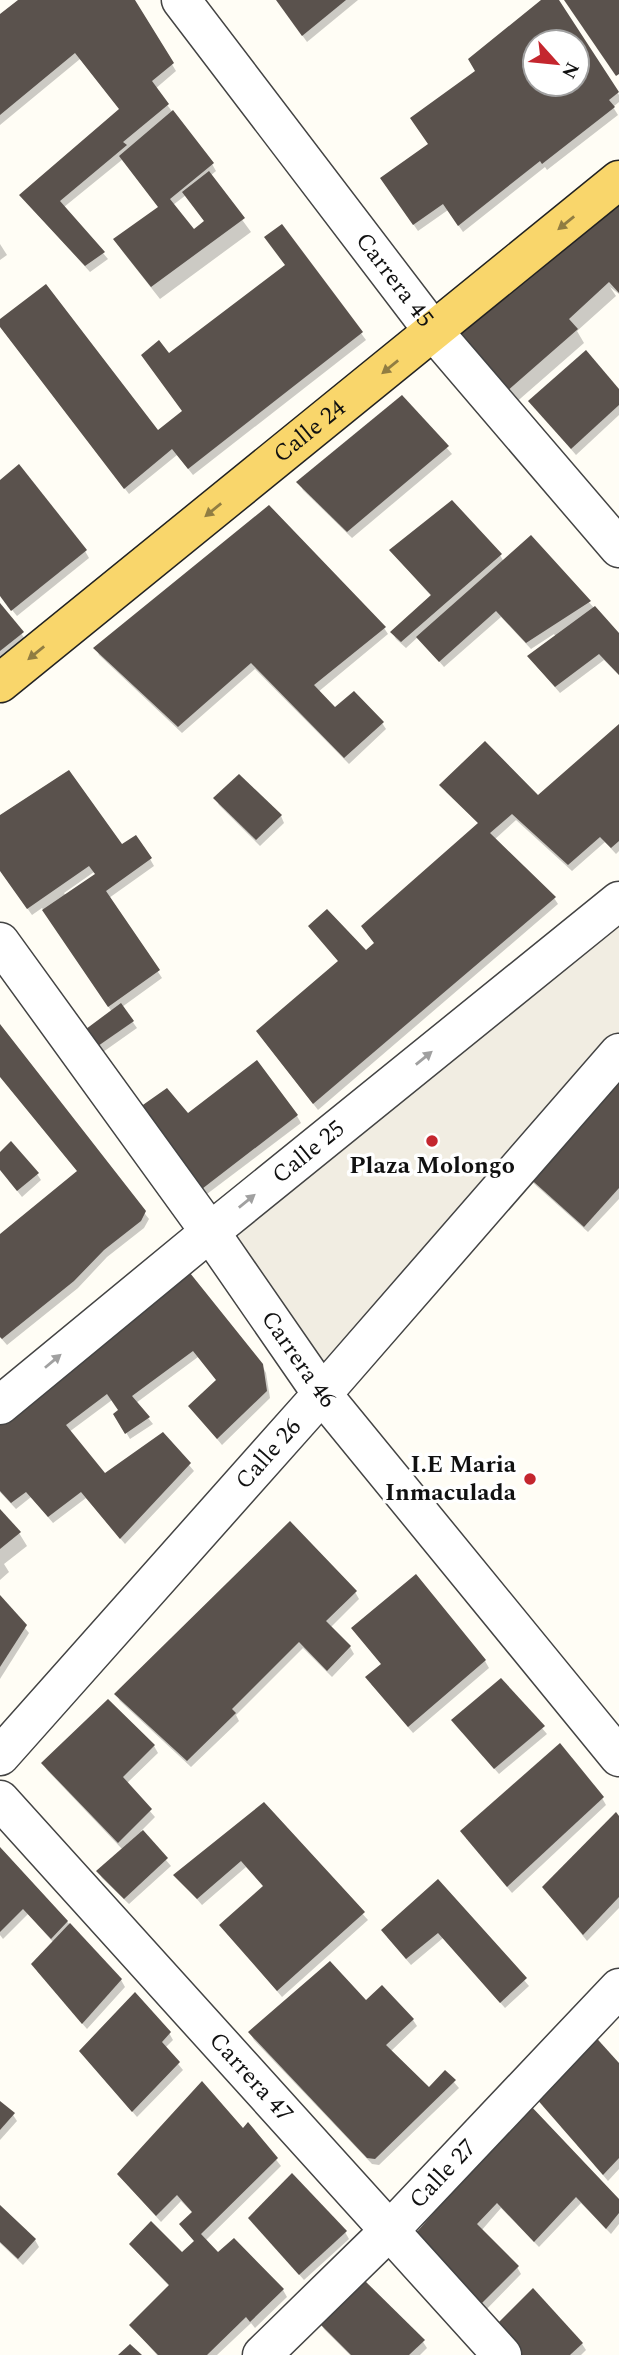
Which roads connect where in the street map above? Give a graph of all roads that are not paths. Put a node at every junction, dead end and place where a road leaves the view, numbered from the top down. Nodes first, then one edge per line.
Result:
1 (181, 0) edge
2 (619, 180) edge
3 (434, 332) junction
4 (619, 548) edge
5 (0, 683) edge
6 (619, 901) edge
7 (0, 942) edge
8 (619, 1053) edge
9 (210, 1232) junction
10 (323, 1394) junction
11 (0, 1405) edge
12 (0, 1756) edge
13 (619, 1757) edge
14 (0, 1800) edge
15 (619, 1988) edge
16 (389, 2231) junction
17 (262, 2355) edge
18 (502, 2355) edge

1 - 3 street, Carrera 45
2 -> 3 main road, Calle 24
3 - 4 street, Carrera 45
3 -> 5 main road, Calle 24
9 -> 6 street, Calle 25
7 - 9 street, Carrera 46
8 - 10 street, Calle 26
9 - 10 street, Carrera 46
11 -> 9 street, Calle 25
10 - 12 street, Calle 26
10 - 13 street, Carrera 46
14 - 16 street, Carrera 47
15 - 16 street, Calle 27
16 - 17 street, Calle 27
16 - 18 street, Carrera 47

